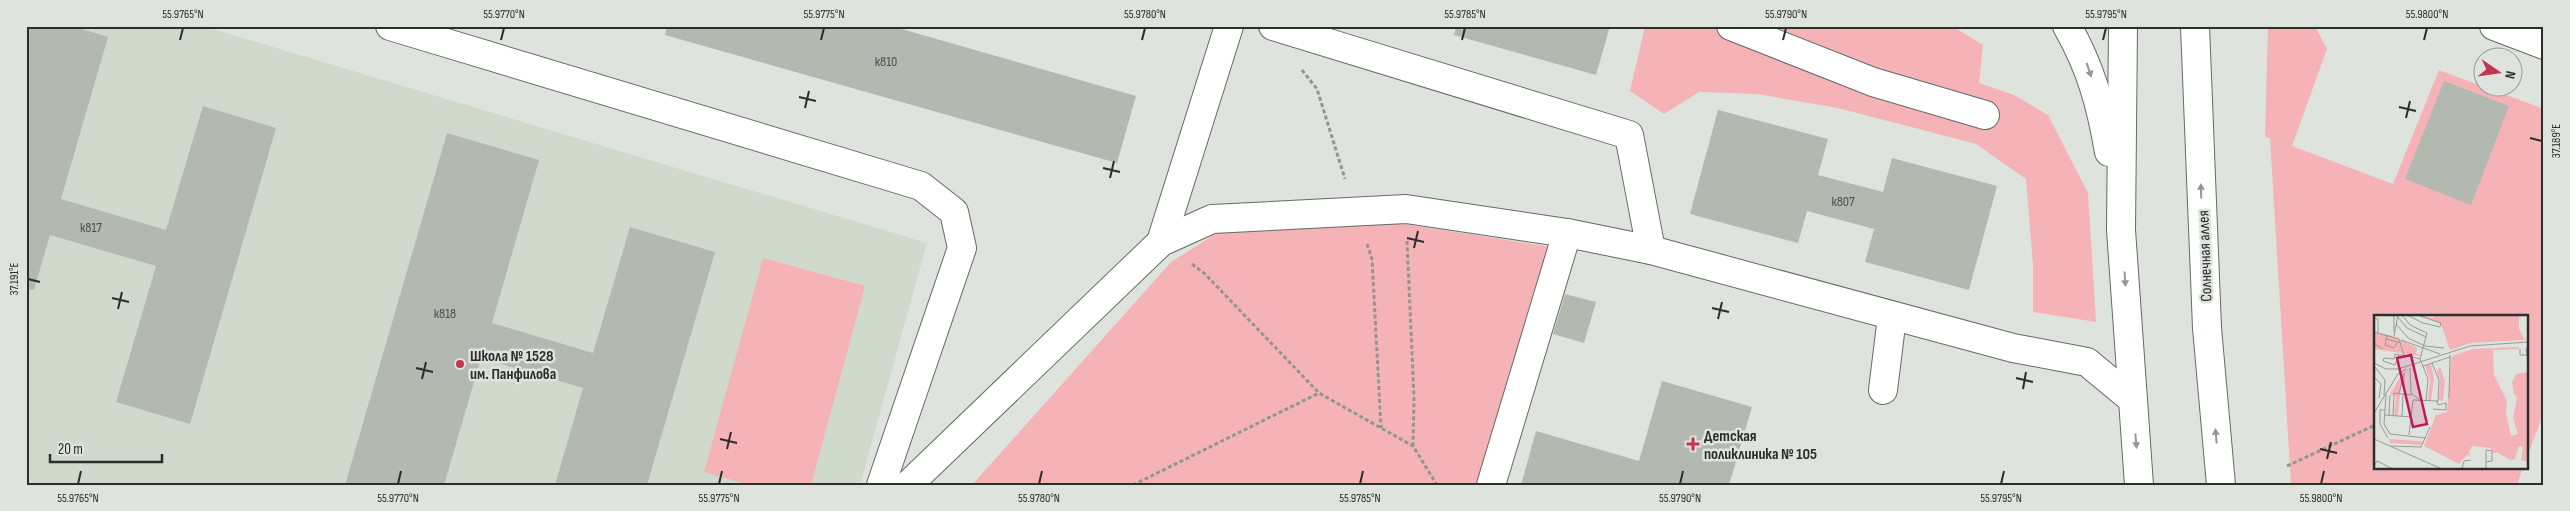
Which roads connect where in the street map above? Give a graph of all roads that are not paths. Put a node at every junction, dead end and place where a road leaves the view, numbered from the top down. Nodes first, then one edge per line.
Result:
1 (390, 26) edge
2 (1229, 26) edge
3 (1273, 26) edge
4 (1732, 26) edge
5 (2067, 26) edge
6 (2123, 26) edge
7 (2195, 26) edge
8 (2494, 26) edge
9 (2544, 45) edge
10 (1985, 115) dead end
11 (2122, 230) junction
12 (1567, 233) junction
13 (1161, 242) junction
14 (1651, 250) junction
15 (1892, 316) junction
16 (1883, 390) dead end
17 (2133, 400) junction
18 (881, 485) edge
19 (908, 485) edge
20 (1491, 485) edge
21 (2139, 485) edge
22 (2221, 485) edge

1 - 18 street
2 - 13 street
3 - 14 street
4 - 10 street
5 -> 11 street
6 - 11 street
22 -> 7 street, Солнечная аллея
8 - 9 street
11 -> 17 street
12 - 13 street
12 - 14 street
12 - 20 street
13 - 19 street
14 - 15 street
15 - 16 street
15 - 17 street
17 -> 21 street

